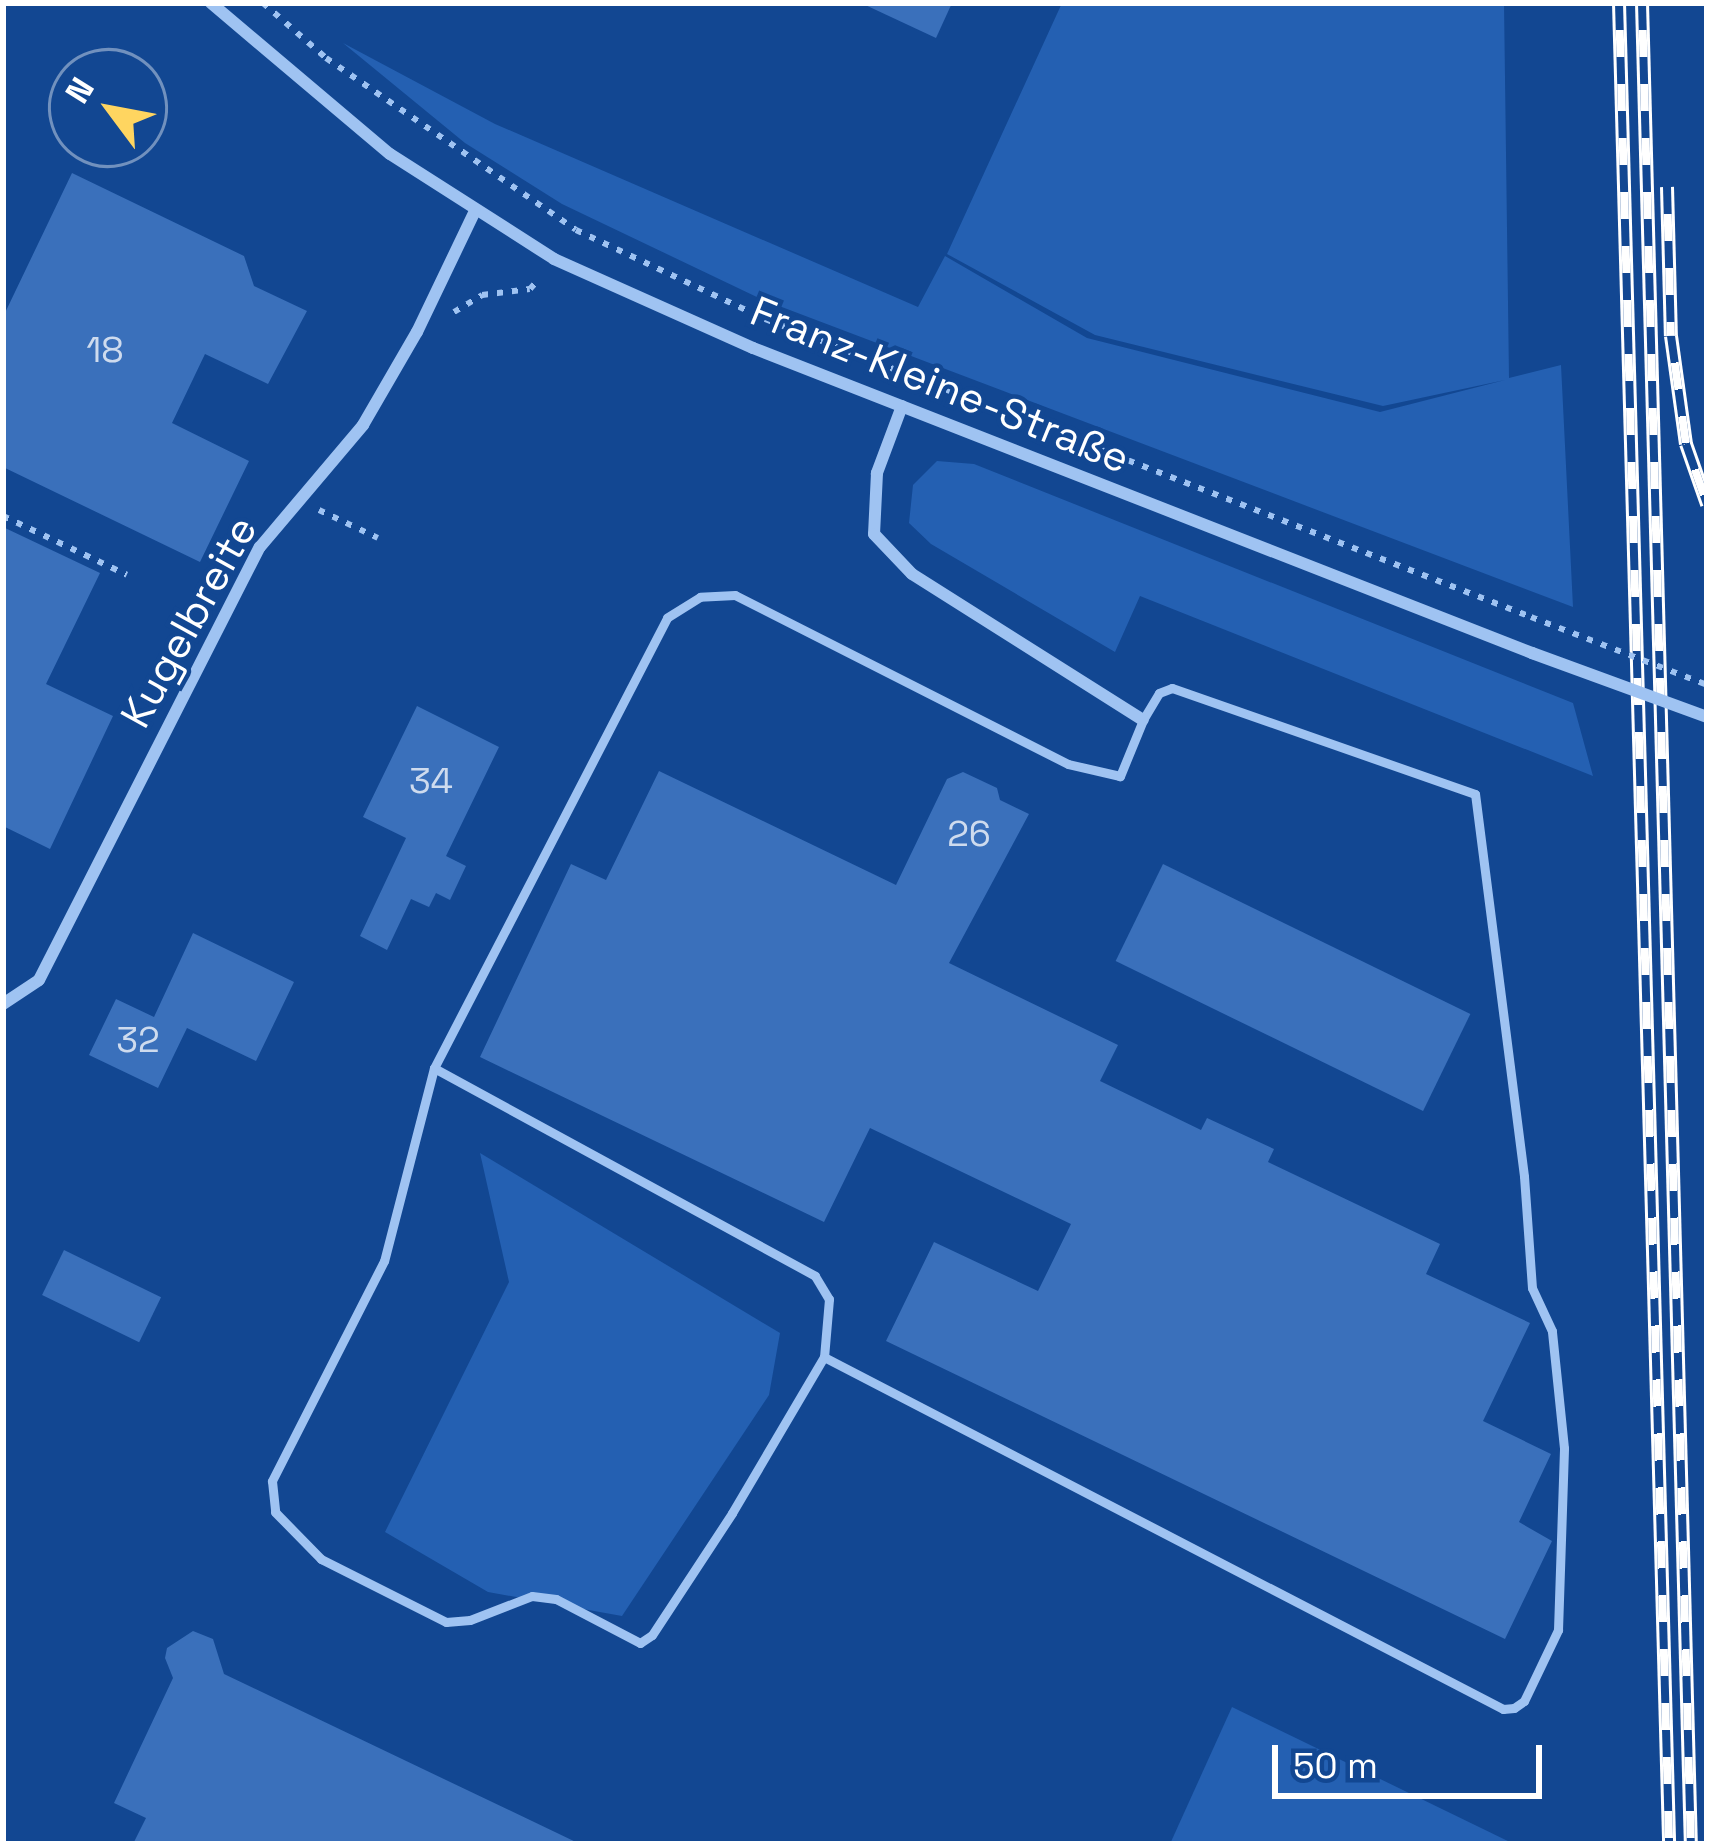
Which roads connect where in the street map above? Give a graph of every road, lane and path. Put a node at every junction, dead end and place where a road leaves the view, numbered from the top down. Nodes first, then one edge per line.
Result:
1 (211, 3) edge
2 (262, 3) edge
3 (475, 211) junction
4 (576, 230) junction
5 (554, 260) junction
6 (445, 318) dead end
7 (902, 406) junction
8 (325, 492) dead end
9 (3, 516) edge
10 (378, 538) dead end
11 (127, 574) dead end
12 (1707, 685) edge
13 (1707, 717) edge
14 (1143, 720) junction
15 (3, 1004) edge
16 (434, 1069) junction
17 (824, 1357) junction

1 - 3 street, Franz-Kleine-Straße
2 - 4 path
3 - 5 street, Franz-Kleine-Straße
3 - 15 street, Kugelbreite
4 - 5 path
4 - 12 path, bridge
5 - 6 path
5 - 7 street, Franz-Kleine-Straße
7 - 13 street, Franz-Kleine-Straße, bridge
7 - 14 street
8 - 10 path
9 - 11 path
14 - 16 lane
14 - 17 lane
16 - 17 lane
16 - 17 lane

